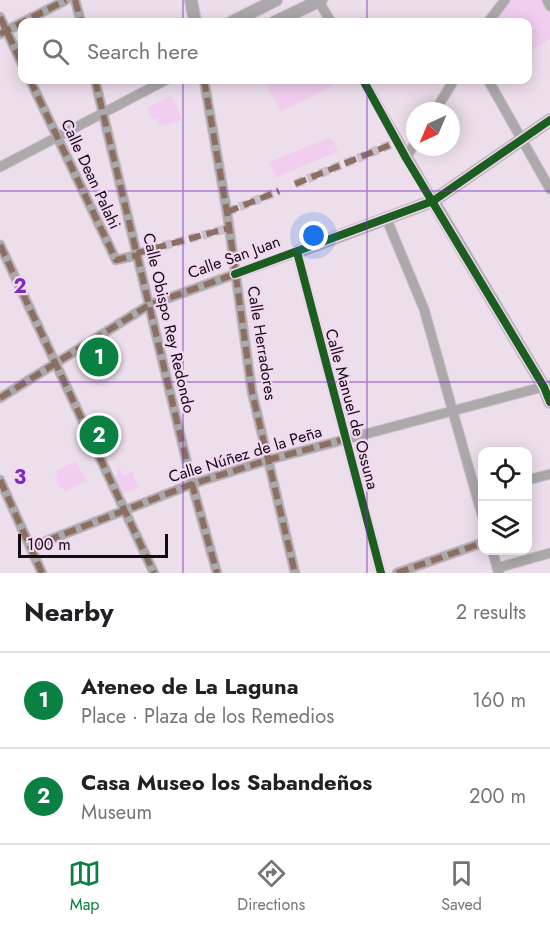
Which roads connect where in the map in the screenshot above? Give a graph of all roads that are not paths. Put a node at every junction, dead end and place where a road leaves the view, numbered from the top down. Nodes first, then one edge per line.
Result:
1 (66, 0) edge
2 (75, 0) edge
3 (191, 0) edge
4 (276, 0) edge
5 (319, 0) edge
6 (547, 0) edge
7 (500, 2) edge
8 (550, 6) edge
9 (0, 17) edge
10 (31, 18) edge
11 (80, 18) edge
12 (194, 18) edge
13 (240, 18) edge
14 (283, 18) edge
15 (329, 18) edge
16 (490, 18) edge
17 (18, 24) edge
18 (3, 32) edge
19 (18, 57) edge
20 (32, 84) edge
21 (96, 84) edge
22 (158, 84) edge
23 (205, 84) edge
24 (365, 84) edge
25 (452, 84) edge
26 (490, 84) edge
27 (441, 102) edge
28 (103, 113) junction
29 (550, 120) edge
30 (57, 137) junction
31 (522, 139) junction
32 (406, 158) joint
33 (0, 167) edge
34 (550, 189) edge
35 (433, 201) junction
36 (387, 220) junction
37 (0, 245) edge
38 (297, 252) junction
39 (138, 255) junction
40 (235, 274) junction
41 (149, 305) junction
42 (55, 364) junction
43 (547, 386) edge
44 (0, 398) edge
45 (550, 402) edge
46 (453, 410) junction
47 (345, 439) junction
48 (268, 460) junction
49 (550, 474) edge
50 (532, 479) edge
51 (0, 480) edge
52 (192, 484) junction
53 (478, 489) edge
54 (123, 510) junction
55 (478, 545) edge
56 (31, 547) junction
57 (550, 554) edge
58 (493, 555) edge
59 (498, 571) edge
60 (42, 573) edge
61 (154, 573) edge
62 (217, 573) edge
63 (295, 573) edge
64 (381, 573) edge
65 (397, 573) edge

1 - 10 street
2 - 11 street
3 - 12 street
4 - 13 street
5 - 14 street
5 - 15 street
6 - 8 street
7 - 16 street
9 - 18 street
17 - 18 street
18 - 19 street
20 - 30 street, Calle Dean Palahi
21 - 28 street, Calle Obispo Rey Redondo
22 - 28 street
23 - 40 street, Calle Herradores
24 - 32 street
25 - 27 street
26 - 31 street
28 - 30 street
28 - 39 street, Calle Obispo Rey Redondo
29 - 31 street, Calle San Juan
30 - 33 street
30 - 39 street, Calle Dean Palahi
31 - 34 street
31 - 35 street, Calle San Juan
32 - 35 street
35 - 36 street, Calle San Juan
35 - 43 street
36 - 38 street, Calle San Juan
36 - 46 street
37 - 42 street
38 - 40 street, Calle San Juan
38 - 47 street, Calle Manuel de Ossuna
39 - 41 street, Calle Obispo Rey Redondo
40 - 41 street, Calle San Juan
40 - 48 street, Calle Herradores
41 - 42 street, Calle San Juan
41 - 52 street, Calle Obispo Rey Redondo
42 - 44 street, Calle San Juan
42 - 54 street
43 - 45 street
43 - 46 street, Calle Núñez de la Peña
46 - 47 street, Calle Núñez de la Peña
46 - 53 street
47 - 48 street, Calle Núñez de la Peña
47 - 64 street, Calle Manuel de Ossuna
48 - 52 street, Calle Núñez de la Peña
48 - 63 street, Calle Herradores
49 - 50 street
51 - 56 street
52 - 54 street, Calle Núñez de la Peña
52 - 62 street, Calle Obispo Rey Redondo
54 - 56 street, Calle Núñez de la Peña
54 - 61 street
55 - 65 street
56 - 60 street
57 - 59 street
58 - 59 street

